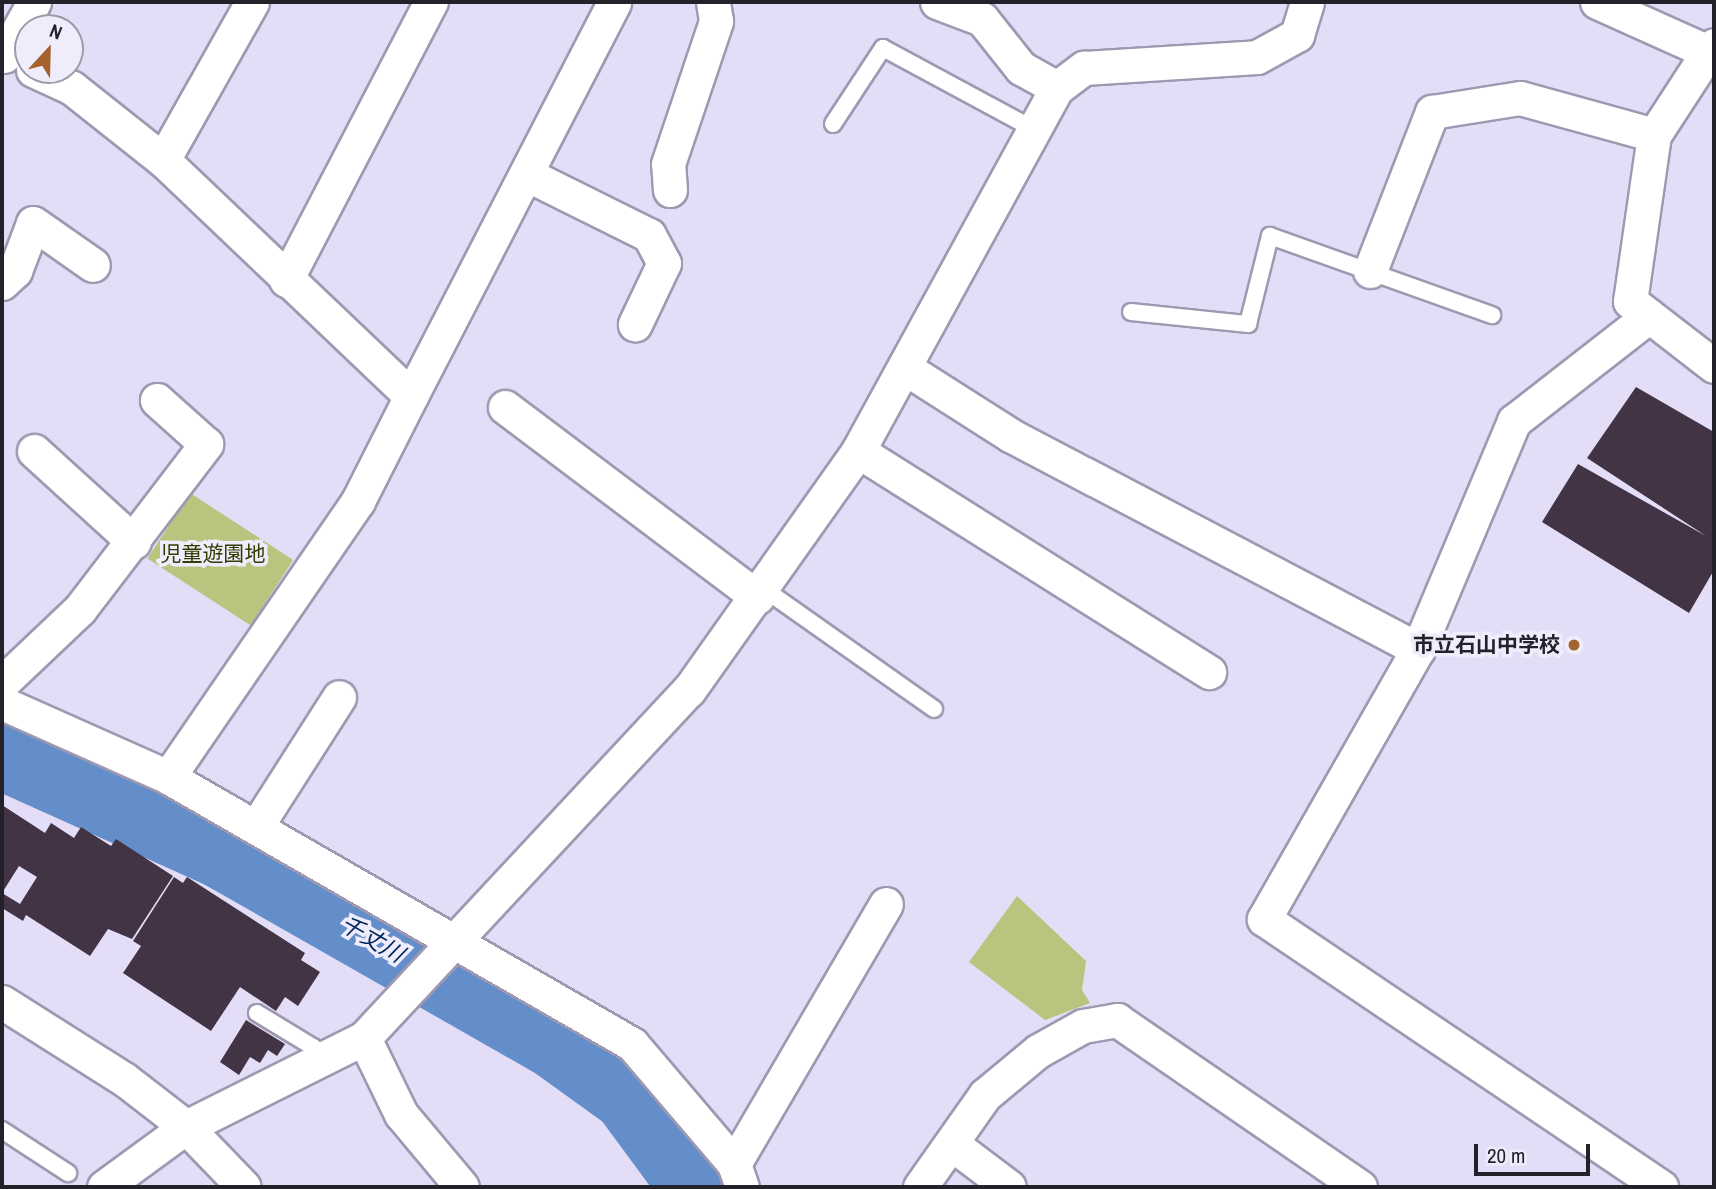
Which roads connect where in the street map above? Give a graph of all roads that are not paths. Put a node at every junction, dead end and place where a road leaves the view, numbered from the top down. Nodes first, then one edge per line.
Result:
1 (34, 2) edge
2 (252, 2) edge
3 (430, 2) edge
4 (614, 2) edge
5 (713, 2) edge
6 (937, 2) edge
7 (1307, 2) edge
8 (1597, 2) edge
9 (1711, 48) edge
10 (11, 59) edge
11 (62, 84) edge
12 (1057, 88) junction
13 (833, 124) dead end
14 (1030, 127) junction
15 (1654, 135) junction
16 (163, 160) junction
17 (526, 174) junction
18 (670, 190) dead end
19 (93, 265) dead end
20 (1370, 271) junction
21 (286, 280) junction
22 (2, 283) edge
23 (1131, 313) dead end
24 (1492, 315) dead end
25 (1649, 316) junction
26 (635, 324) dead end
27 (1714, 366) edge
28 (905, 368) junction
29 (411, 396) junction
30 (157, 400) dead end
31 (505, 407) dead end
32 (34, 451) dead end
33 (858, 451) junction
34 (134, 542) junction
35 (761, 593) junction
36 (1418, 649) junction
37 (1209, 671) dead end
38 (2, 684) edge
39 (339, 697) dead end
40 (2, 703) edge
41 (934, 709) dead end
42 (168, 777) junction
43 (256, 827) junction
44 (886, 904) dead end
45 (448, 955) junction
46 (2, 1002) edge
47 (257, 1013) dead end
48 (364, 1038) junction
49 (320, 1059) junction
50 (186, 1127) junction
51 (2, 1130) edge
52 (952, 1144) junction
53 (68, 1173) dead end
54 (738, 1175) edge
55 (104, 1187) edge
56 (244, 1187) edge
57 (462, 1187) edge
58 (920, 1187) edge
59 (1009, 1187) edge
60 (1360, 1187) edge
61 (1661, 1187) edge

1 - 10 street
2 - 16 street
3 - 21 street
4 - 17 street
5 - 18 street
6 - 12 street
7 - 12 street
8 - 9 street
9 - 15 street
11 - 16 street
12 - 14 street
13 - 14 lane
14 - 28 street
15 - 20 street
15 - 25 street
16 - 21 street
17 - 26 street
17 - 29 street
19 - 22 street
20 - 23 lane
20 - 24 lane
21 - 29 street
25 - 27 street
25 - 36 street
28 - 33 street
28 - 36 street
29 - 42 street
30 - 34 street
31 - 35 street
32 - 34 street
33 - 35 street
33 - 37 street
34 - 38 street
35 - 41 lane
35 - 45 street
36 - 61 street
39 - 43 street
40 - 42 street
42 - 43 street
43 - 45 street
44 - 54 street
45 - 48 street
45 - 54 street
46 - 50 street
47 - 49 lane
48 - 49 street
48 - 57 street
49 - 50 street
50 - 55 street
50 - 56 street
51 - 53 lane
52 - 58 street
52 - 59 street
52 - 60 street

